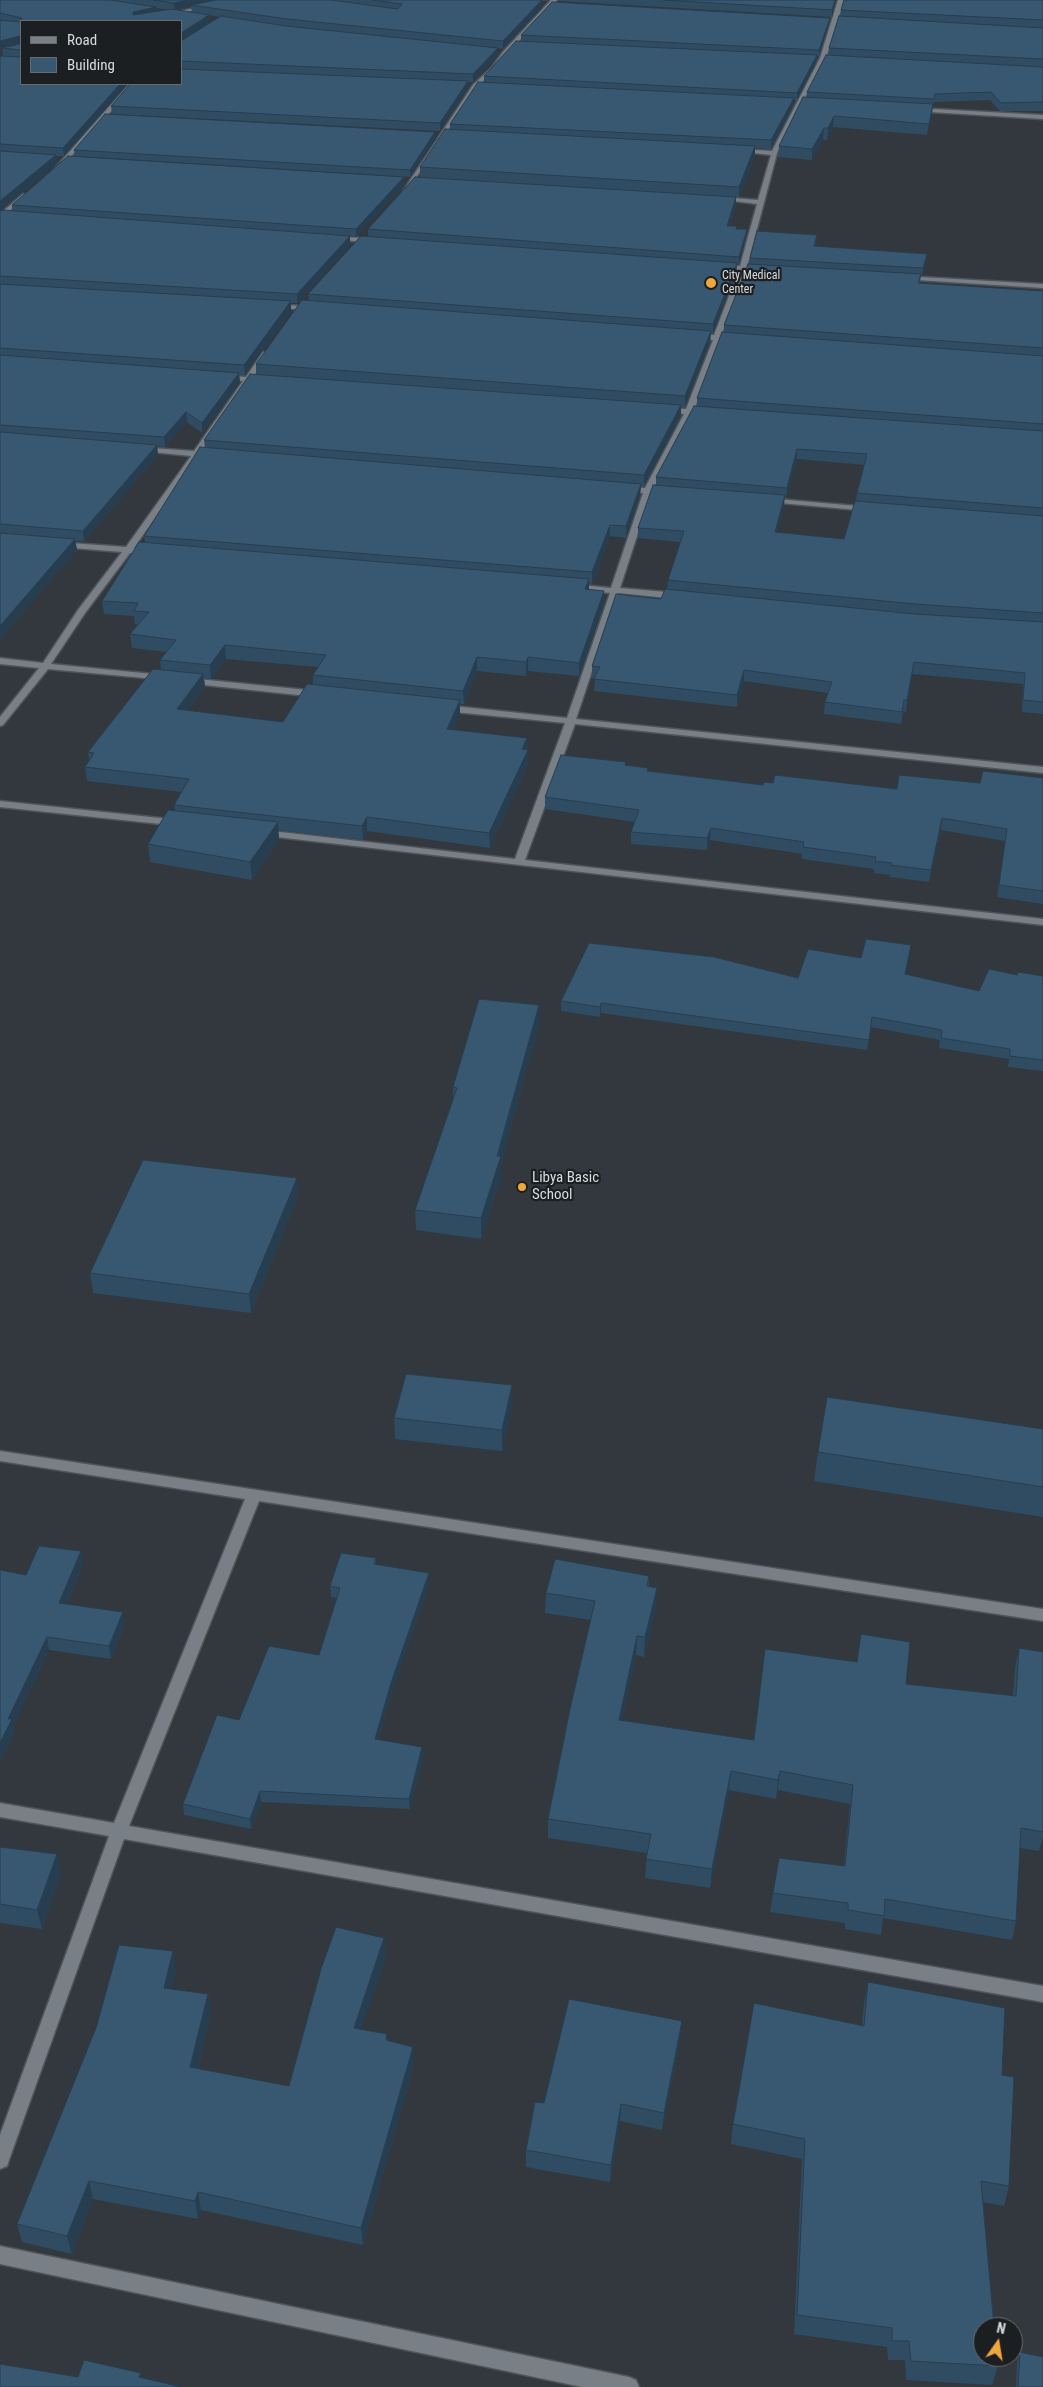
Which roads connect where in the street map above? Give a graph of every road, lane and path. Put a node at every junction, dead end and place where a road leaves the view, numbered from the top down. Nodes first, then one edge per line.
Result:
1 (240, 0) edge
2 (554, 0) edge
3 (840, 0) edge
4 (539, 6) edge
5 (548, 6) junction
6 (558, 7) edge
7 (152, 11) edge
8 (170, 13) junction
9 (196, 16) edge
10 (141, 20) edge
11 (824, 21) edge
12 (834, 21) junction
13 (844, 22) edge
14 (513, 44) junction
15 (522, 44) edge
16 (495, 52) edge
17 (505, 53) junction
18 (813, 58) edge
19 (823, 58) junction
20 (832, 59) edge
21 (131, 85) edge
22 (465, 86) edge
23 (475, 86) junction
24 (484, 87) edge
25 (791, 104) edge
26 (801, 104) junction
27 (810, 105) edge
28 (907, 110) edge
29 (1043, 117) edge
30 (103, 118) junction
31 (113, 118) edge
32 (431, 136) edge
33 (441, 136) junction
34 (451, 137) edge
35 (735, 151) edge
36 (774, 153) junction
37 (56, 161) edge
38 (65, 162) junction
39 (75, 162) edge
40 (50, 174) edge
41 (402, 181) edge
42 (412, 182) junction
43 (422, 182) edge
44 (28, 192) edge
45 (399, 196) edge
46 (711, 199) edge
47 (761, 202) junction
48 (1, 216) edge
49 (12, 216) edge
50 (366, 233) edge
51 (329, 238) edge
52 (359, 240) junction
53 (378, 241) edge
54 (352, 248) edge
55 (713, 267) edge
56 (743, 269) junction
57 (772, 271) edge
58 (898, 278) edge
59 (1043, 286) edge
60 (306, 300) edge
61 (261, 305) edge
62 (300, 308) junction
63 (320, 309) edge
64 (294, 316) edge
65 (687, 336) edge
66 (717, 338) junction
67 (746, 340) edge
68 (270, 347) edge
69 (217, 377) edge
70 (247, 379) junction
71 (276, 381) edge
72 (659, 410) edge
73 (689, 412) junction
74 (718, 414) edge
75 (136, 449) edge
76 (194, 454) junction
77 (224, 456) edge
78 (618, 488) edge
79 (648, 491) junction
80 (678, 493) edge
81 (757, 500) edge
82 (876, 509) edge
83 (49, 543) edge
84 (128, 550) junction
85 (158, 553) edge
86 (565, 586) edge
87 (614, 590) junction
88 (692, 598) edge
89 (0, 662) edge
90 (45, 666) junction
91 (323, 695) edge
92 (432, 706) edge
93 (571, 721) junction
94 (0, 723) edge
95 (1043, 770) edge
96 (0, 804) edge
97 (186, 824) edge
98 (254, 832) edge
99 (518, 861) junction
100 (1043, 922) edge
101 (0, 1456) edge
102 (254, 1495) junction
103 (1043, 1615) edge
104 (0, 1810) edge
105 (119, 1831) junction
106 (1043, 1994) edge
107 (0, 2160) edge
108 (0, 2255) edge
109 (629, 2387) edge

1 - 8 street
2 - 5 street
3 - 12 street
4 - 5 street
5 - 6 street
5 - 14 street
7 - 8 street
8 - 9 street
8 - 10 street
11 - 12 street
12 - 13 street
12 - 19 street
14 - 15 street
14 - 17 street
16 - 17 street
17 - 23 street
18 - 19 street
19 - 20 street
19 - 26 street
21 - 30 street
22 - 23 street
23 - 24 street
23 - 33 street
25 - 26 street
26 - 27 street
26 - 36 street
28 - 29 street
30 - 31 street
30 - 38 street
32 - 33 street
33 - 34 street
33 - 42 street
35 - 36 street
36 - 47 street
37 - 38 street
38 - 39 street
38 - 40 street
41 - 42 street
42 - 43 street
42 - 45 street
44 - 48 street
46 - 47 street
47 - 56 street
48 - 49 street
50 - 52 street
51 - 52 street
52 - 53 street
52 - 54 street
55 - 56 street
56 - 57 street
56 - 66 street
58 - 59 street
60 - 62 street
61 - 62 street
62 - 63 street
62 - 64 street
65 - 66 street
66 - 67 street
66 - 73 street
68 - 70 street
69 - 70 street
70 - 71 street
70 - 76 street
72 - 73 street
73 - 74 street
73 - 79 street
75 - 76 street
76 - 77 street
76 - 84 street
78 - 79 street
79 - 80 street
79 - 87 street
81 - 82 street
83 - 84 street
84 - 85 street
84 - 90 street
86 - 87 street
87 - 88 street
87 - 93 street
89 - 90 street
90 - 91 street
90 - 94 street
92 - 93 street
93 - 95 street
93 - 99 street
96 - 97 street
98 - 99 street
99 - 100 street
101 - 102 street
102 - 103 street
102 - 105 street
104 - 105 street
105 - 106 street
105 - 107 street
108 - 109 street

